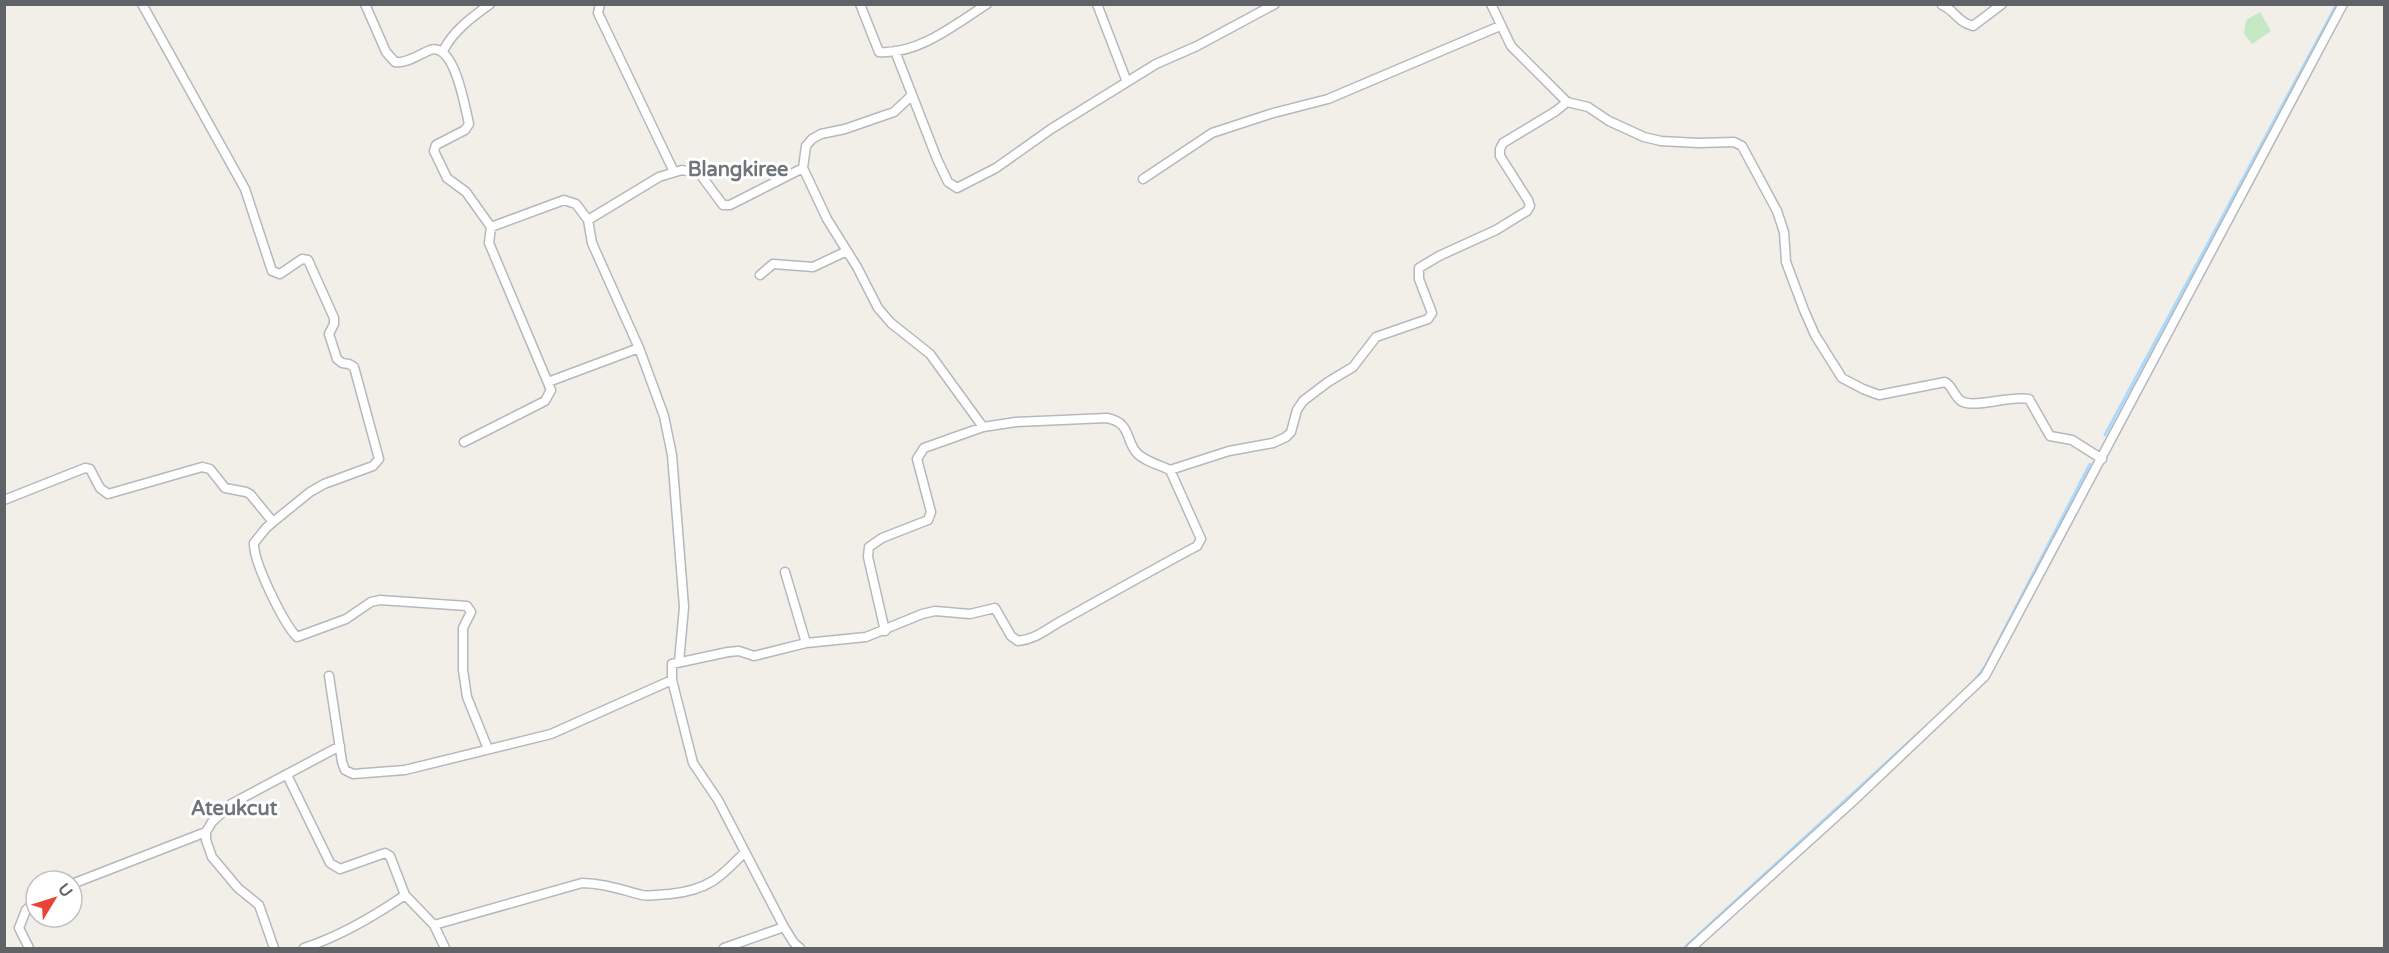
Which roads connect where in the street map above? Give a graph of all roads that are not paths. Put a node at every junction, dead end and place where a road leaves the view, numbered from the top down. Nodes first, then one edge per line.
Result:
1 (142, 4) edge
2 (365, 4) edge
3 (490, 4) edge
4 (600, 4) edge
5 (860, 4) edge
6 (987, 4) edge
7 (1097, 4) edge
8 (1275, 4) edge
9 (1491, 4) edge
10 (2002, 4) edge
11 (2343, 4) edge
12 (1942, 5) edge
13 (1500, 26) junction
14 (443, 51) junction
15 (895, 51) junction
16 (1127, 82) junction
17 (911, 96) junction
18 (1567, 102) junction
19 (803, 168) junction
20 (674, 172) junction
21 (1143, 179) dead end
22 (588, 220) junction
23 (491, 227) junction
24 (847, 251) junction
25 (759, 275) dead end
26 (639, 348) junction
27 (548, 382) junction
28 (983, 427) junction
29 (464, 442) dead end
30 (2103, 459) junction
31 (1170, 470) junction
32 (4, 500) edge
33 (273, 522) junction
34 (785, 572) dead end
35 (885, 631) junction
36 (807, 643) junction
37 (679, 662) junction
38 (330, 676) dead end
39 (672, 680) junction
40 (340, 746) junction
41 (488, 749) junction
42 (287, 775) junction
43 (206, 832) junction
44 (745, 852) junction
45 (84, 879) edge
46 (405, 895) junction
47 (24, 915) edge
48 (434, 925) junction
49 (784, 927) junction
50 (30, 948) edge
51 (274, 948) edge
52 (304, 948) edge
53 (445, 948) edge
54 (724, 948) edge
55 (800, 948) edge
56 (1691, 948) edge

1 - 33 street
2 - 14 street
3 - 14 street
4 - 20 street
5 - 15 street
6 - 15 street
7 - 16 street
8 - 16 street
9 - 13 street
10 - 12 street
11 - 30 street
13 - 18 street
13 - 21 street
14 - 23 street
15 - 17 street
16 - 17 street
17 - 19 street
18 - 30 street
18 - 31 street
19 - 20 street
19 - 24 street
20 - 22 street
22 - 23 street
22 - 26 street
23 - 27 street
24 - 25 street
24 - 28 street
26 - 27 street
26 - 37 street
27 - 29 street
28 - 31 street
28 - 35 street
30 - 56 street
31 - 35 street
32 - 33 street
33 - 41 street
34 - 36 street
35 - 36 street
36 - 37 street
37 - 39 street
38 - 40 street
39 - 41 street
39 - 44 street
40 - 41 street
40 - 42 street
42 - 43 street
42 - 46 street
43 - 45 street
43 - 51 street
44 - 48 street
44 - 49 street
46 - 48 street
46 - 52 street
47 - 50 street
48 - 53 street
49 - 54 street
49 - 55 street

